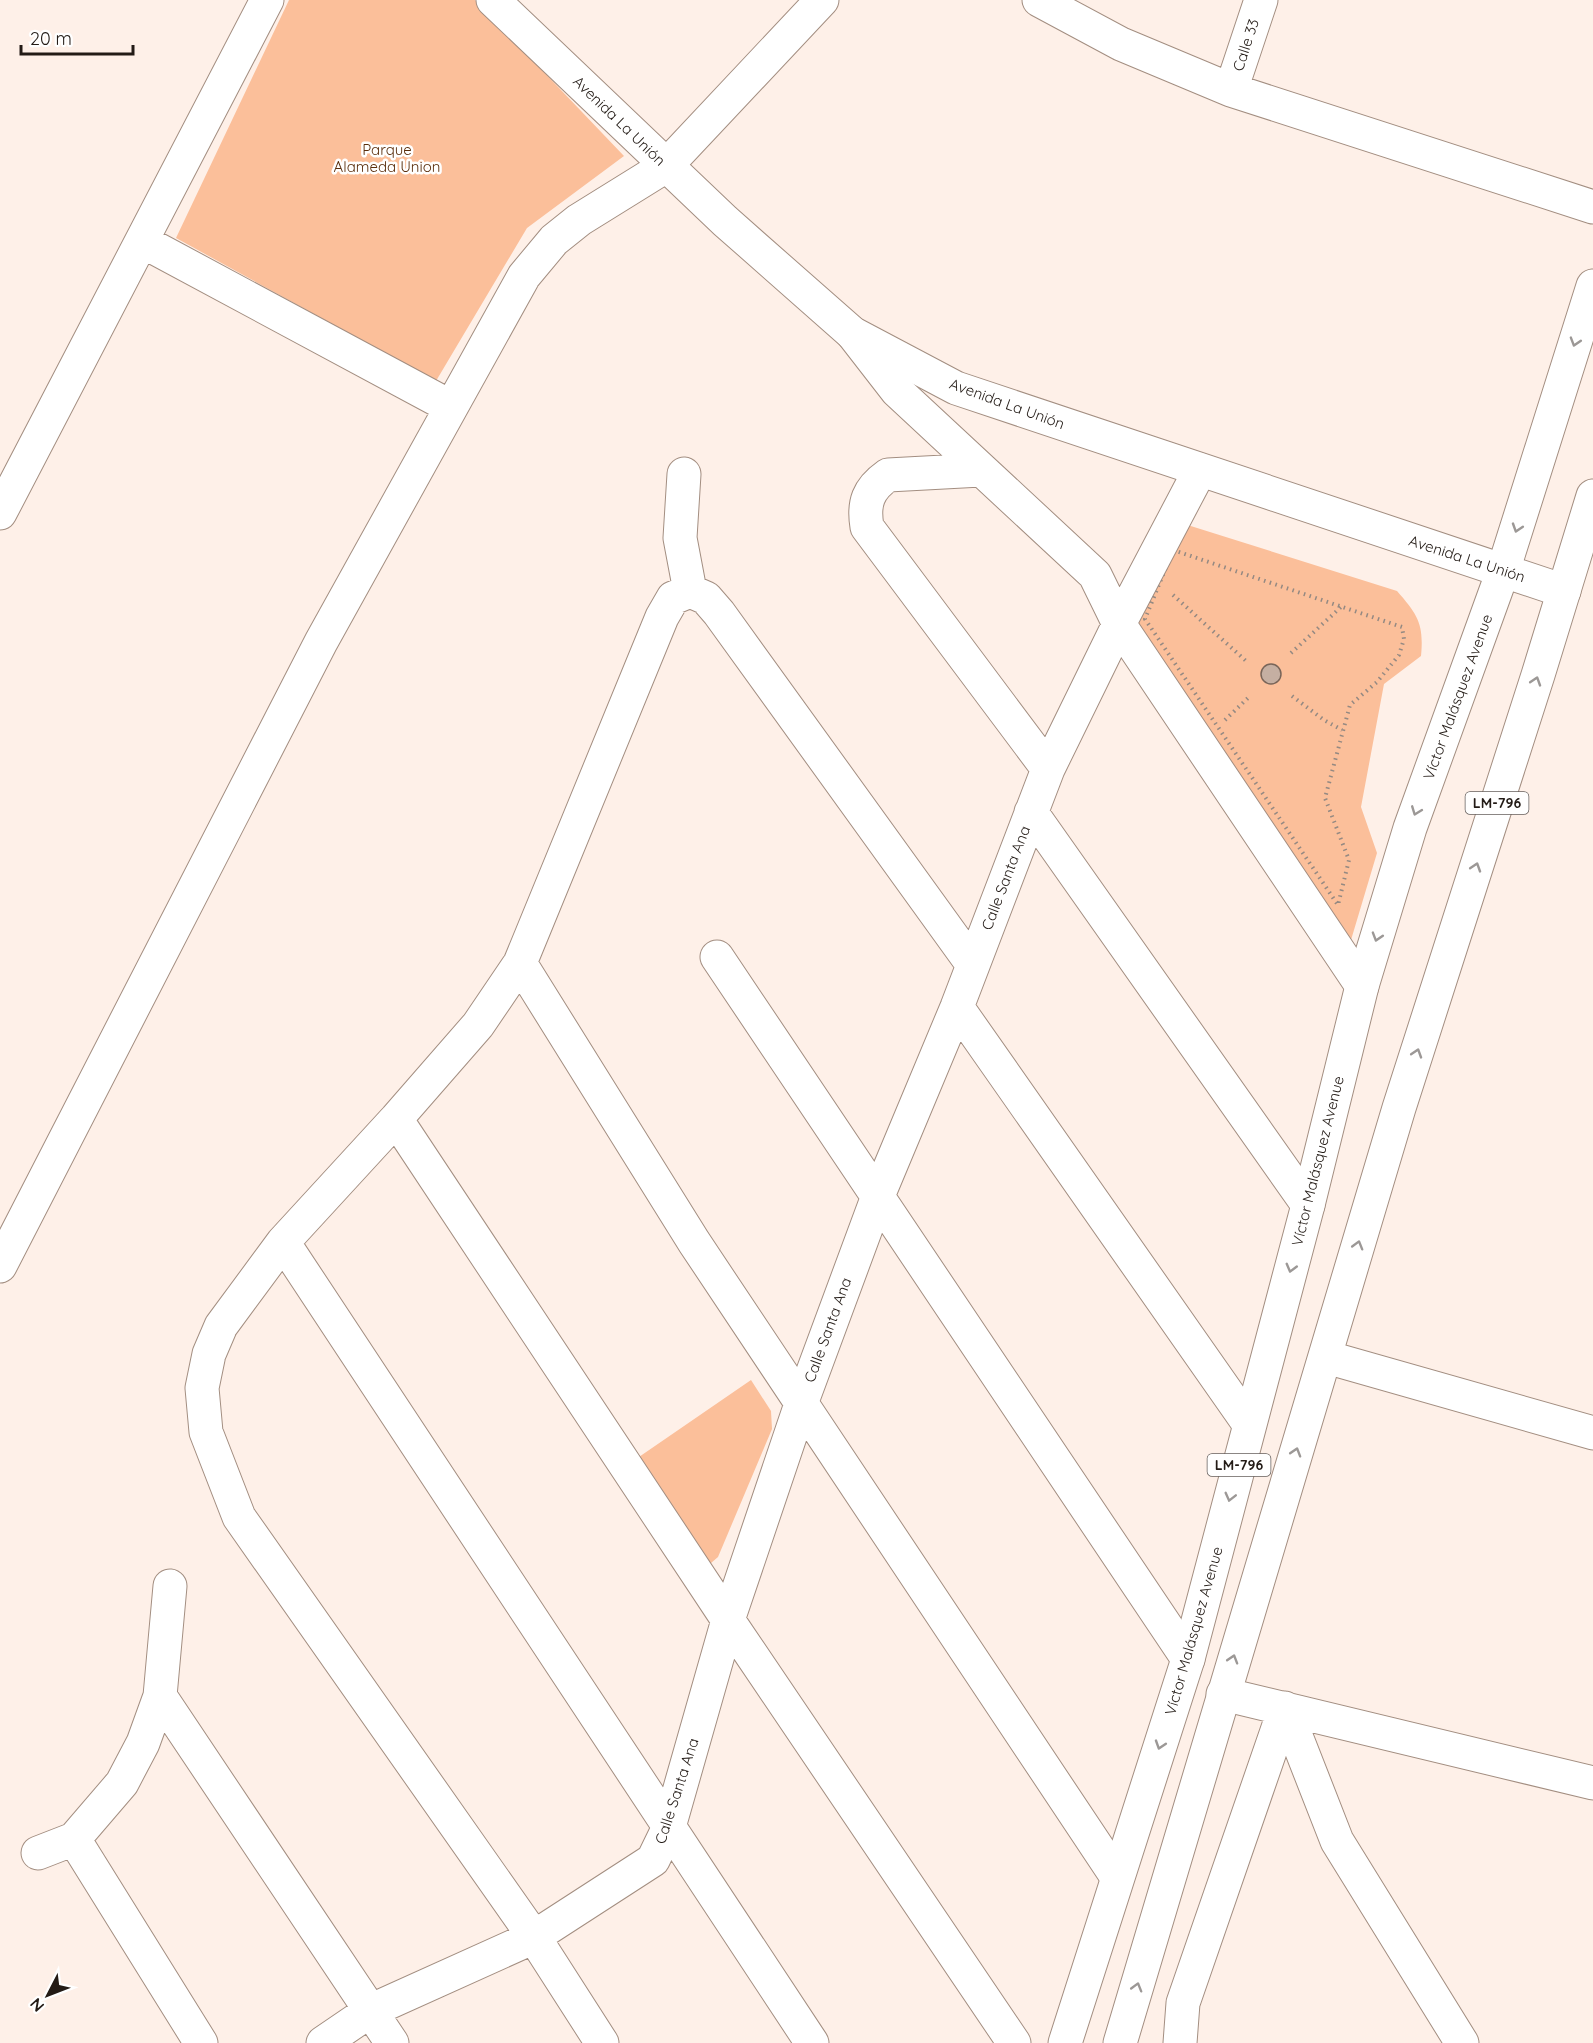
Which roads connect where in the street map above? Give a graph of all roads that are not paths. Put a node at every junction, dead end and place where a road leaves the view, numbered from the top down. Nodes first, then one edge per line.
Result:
1 (267, 0) edge
2 (493, 0) edge
3 (822, 0) edge
4 (1039, 0) edge
5 (1261, 0) edge
6 (1231, 90) junction
7 (666, 166) junction
8 (1593, 207) edge
9 (142, 241) junction
10 (1593, 286) edge
11 (852, 333) junction
12 (451, 408) junction
13 (981, 470) junction
14 (1200, 470) junction
15 (684, 474) dead end
16 (1593, 496) edge
17 (0, 513) edge
18 (1503, 571) junction
19 (690, 591) junction
20 (1564, 591) junction
21 (1119, 624) junction
22 (1048, 769) junction
23 (1031, 812) junction
24 (717, 957) dead end
25 (520, 963) junction
26 (973, 965) junction
27 (1362, 986) junction
28 (957, 1007) junction
29 (396, 1119) junction
30 (878, 1196) junction
31 (1308, 1205) junction
32 (283, 1242) junction
33 (0, 1266) edge
34 (1326, 1357) junction
35 (801, 1404) junction
36 (1249, 1424) junction
37 (1593, 1433) edge
38 (170, 1586) dead end
39 (728, 1620) junction
40 (1188, 1659) junction
41 (1223, 1694) junction
42 (160, 1696) junction
43 (1285, 1708) junction
44 (1593, 1783) edge
45 (669, 1827) junction
46 (74, 1839) junction
47 (38, 1853) dead end
48 (1117, 1877) junction
49 (534, 1937) junction
50 (370, 2011) junction
51 (201, 2043) edge
52 (323, 2043) edge
53 (392, 2043) edge
54 (602, 2043) edge
55 (812, 2043) edge
56 (1014, 2043) edge
57 (1065, 2043) edge
58 (1120, 2043) edge
59 (1180, 2043) edge
60 (1462, 2043) edge

1 - 9 street
2 - 7 street, Avenida La Unión
3 - 7 street
4 - 6 street
5 - 6 street, Calle 33
6 - 8 street
7 - 11 street, Avenida La Unión
7 - 12 street
9 - 12 street
9 - 17 street
10 -> 18 street, Víctor Malásquez Avenue / LM-796
11 - 13 street
11 - 14 street, Avenida La Unión
12 - 33 street
13 - 21 street
13 - 22 street
14 - 18 street, Avenida La Unión
14 - 21 street, Calle Santa Ana
15 - 19 street
16 - 20 street, LM-796
18 - 20 street, Avenida La Unión
18 -> 27 street, Víctor Malásquez Avenue / LM-796
19 - 25 street
19 - 26 street
34 -> 20 street, LM-796
21 - 22 street, Calle Santa Ana
21 - 27 street
22 - 23 street, Calle Santa Ana
23 - 26 street, Calle Santa Ana
23 - 31 street
24 - 30 street
25 - 29 street
25 - 35 street
26 - 28 street, Calle Santa Ana
27 - 31 street, Víctor Malásquez Avenue / LM-796
28 - 30 street, Calle Santa Ana
28 - 36 street
29 - 32 street
29 - 39 street
30 - 35 street, Calle Santa Ana
30 - 40 street
31 -> 36 street, Víctor Malásquez Avenue / LM-796
32 - 45 street
32 - 49 street
34 - 37 street
41 -> 34 street, LM-796
35 - 39 street, Calle Santa Ana
35 - 48 street
36 -> 40 street, Víctor Malásquez Avenue / LM-796
38 - 42 street
39 - 45 street, Calle Santa Ana
39 - 56 street
40 -> 48 street, Víctor Malásquez Avenue / LM-796
41 - 43 street
58 -> 41 street, LM-796
42 - 46 street
42 - 50 street
43 - 44 street
43 - 59 street
43 - 60 street
45 - 49 street, Calle Santa Ana
45 - 55 street
46 - 47 street
46 - 51 street
48 - 57 street, Víctor Malásquez Avenue / LM-796
49 - 50 street, Calle Santa Ana
49 - 54 street
50 - 52 street, Calle Santa Ana
50 - 53 street

